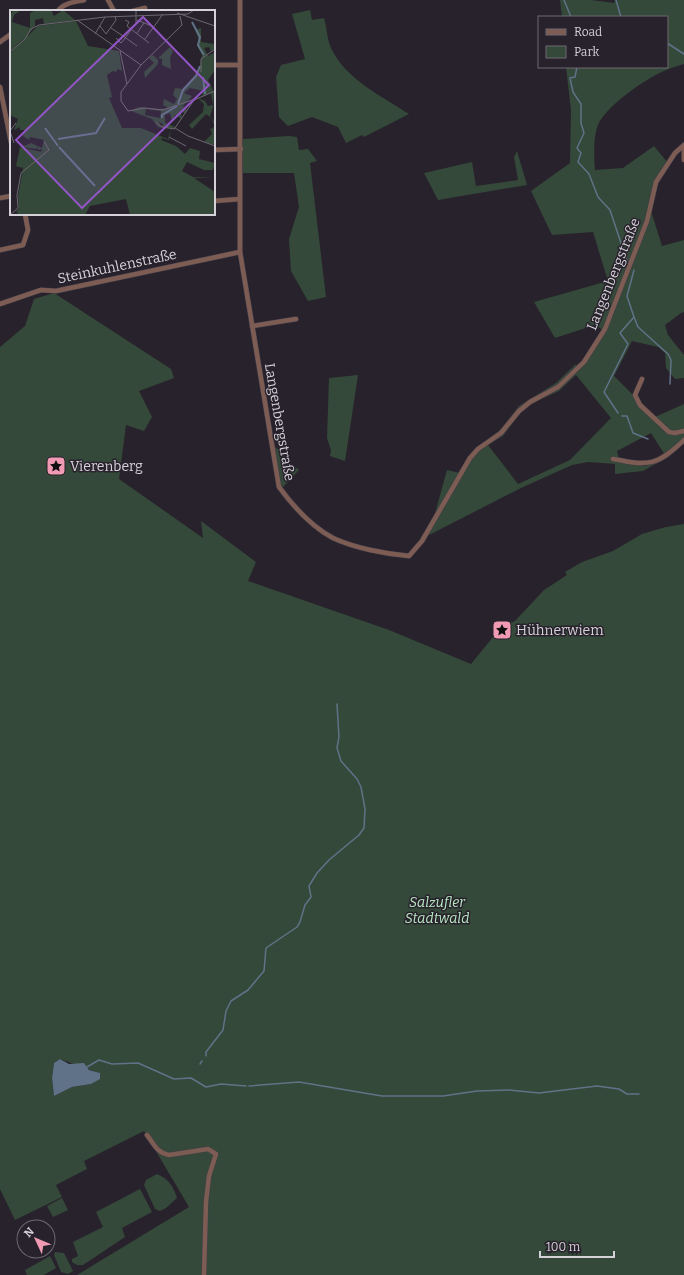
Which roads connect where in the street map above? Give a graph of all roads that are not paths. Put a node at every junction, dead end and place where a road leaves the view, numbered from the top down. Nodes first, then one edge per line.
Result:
1 (84, 0) edge
2 (108, 0) edge
3 (240, 0) edge
4 (145, 8) dead end
5 (59, 10) edge
6 (113, 10) edge
7 (137, 10) edge
8 (10, 35) edge
9 (0, 42) edge
10 (215, 65) edge
11 (240, 65) junction
12 (0, 87) edge
13 (9, 119) edge
14 (10, 130) edge
15 (684, 146) edge
16 (215, 150) edge
17 (241, 150) junction
18 (684, 160) edge
19 (10, 196) edge
20 (0, 198) edge
21 (240, 199) junction
22 (215, 201) edge
23 (25, 215) edge
24 (0, 250) edge
25 (240, 252) junction
26 (0, 304) edge
27 (296, 319) dead end
28 (252, 326) junction
29 (642, 379) dead end
30 (684, 431) edge
31 (684, 440) edge
32 (613, 459) dead end
33 (147, 1135) dead end
34 (204, 1275) edge

1 - 5 street
2 - 6 street
3 - 11 street, Langenbergstraße
4 - 7 street
8 - 9 street
10 - 11 street
11 - 17 street, Langenbergstraße
12 - 13 street
13 - 14 street
15 - 18 street
15 - 28 street, Langenbergstraße
16 - 17 street
17 - 21 street, Langenbergstraße
19 - 20 street
21 - 22 street
21 - 25 street, Langenbergstraße
23 - 24 street
25 - 26 street, Steinkuhlenstraße
25 - 28 street, Langenbergstraße
27 - 28 street
29 - 30 street
31 - 32 street
33 - 34 street

